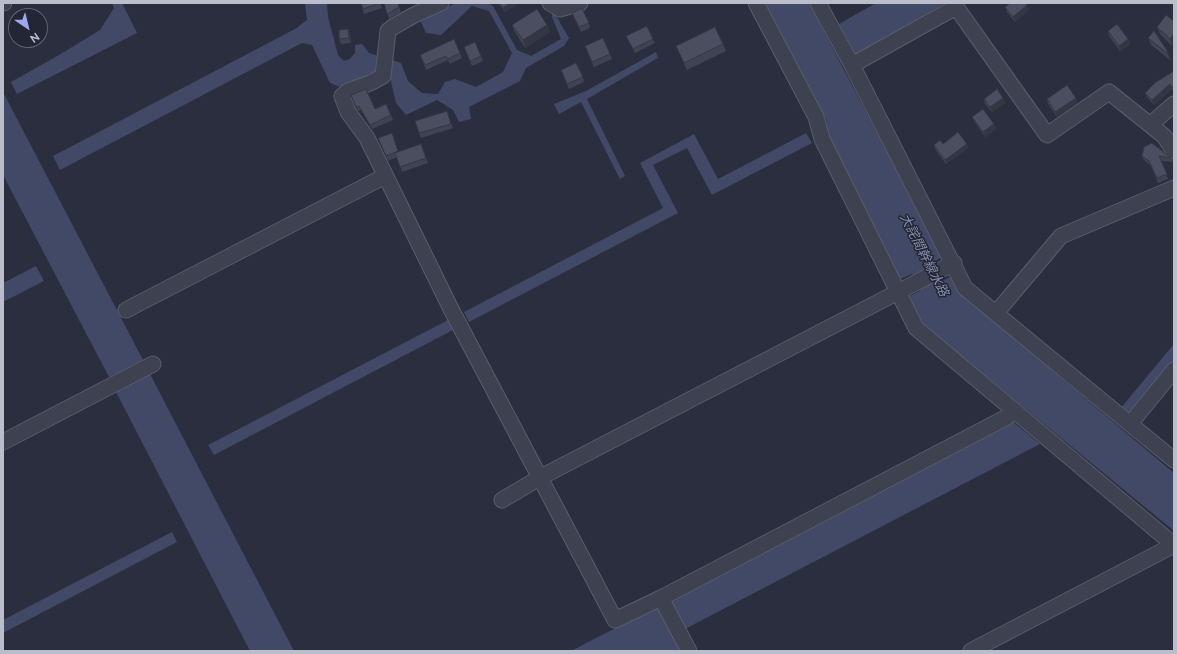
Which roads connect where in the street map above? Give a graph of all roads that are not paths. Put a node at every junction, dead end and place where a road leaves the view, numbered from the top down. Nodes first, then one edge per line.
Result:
1 (441, 3) edge
2 (580, 3) edge
3 (756, 3) edge
4 (818, 3) edge
5 (959, 5) edge
6 (555, 6) edge
7 (852, 66) junction
8 (1174, 104) edge
9 (1151, 124) junction
10 (1174, 151) edge
11 (385, 176) junction
12 (1174, 188) edge
13 (954, 263) junction
14 (898, 292) junction
15 (126, 310) dead end
16 (996, 313) junction
17 (153, 364) dead end
18 (1174, 370) edge
19 (1014, 410) junction
20 (1130, 424) junction
21 (3, 442) edge
22 (1174, 460) edge
23 (541, 478) junction
24 (502, 500) dead end
25 (1174, 545) edge
26 (661, 598) junction
27 (689, 651) edge
28 (971, 651) edge

1 - 11 street
2 - 6 street
3 - 14 street
4 - 7 street
5 - 7 street
5 - 9 street
7 - 13 street
8 - 9 street
9 - 10 street
11 - 15 street
11 - 23 street
12 - 16 street
13 - 14 street
13 - 16 street
14 - 19 street
14 - 23 street
16 - 20 street
17 - 21 street
18 - 20 street
19 - 25 street
19 - 26 street
20 - 22 street
23 - 24 street
23 - 26 street
25 - 28 street
26 - 27 street

